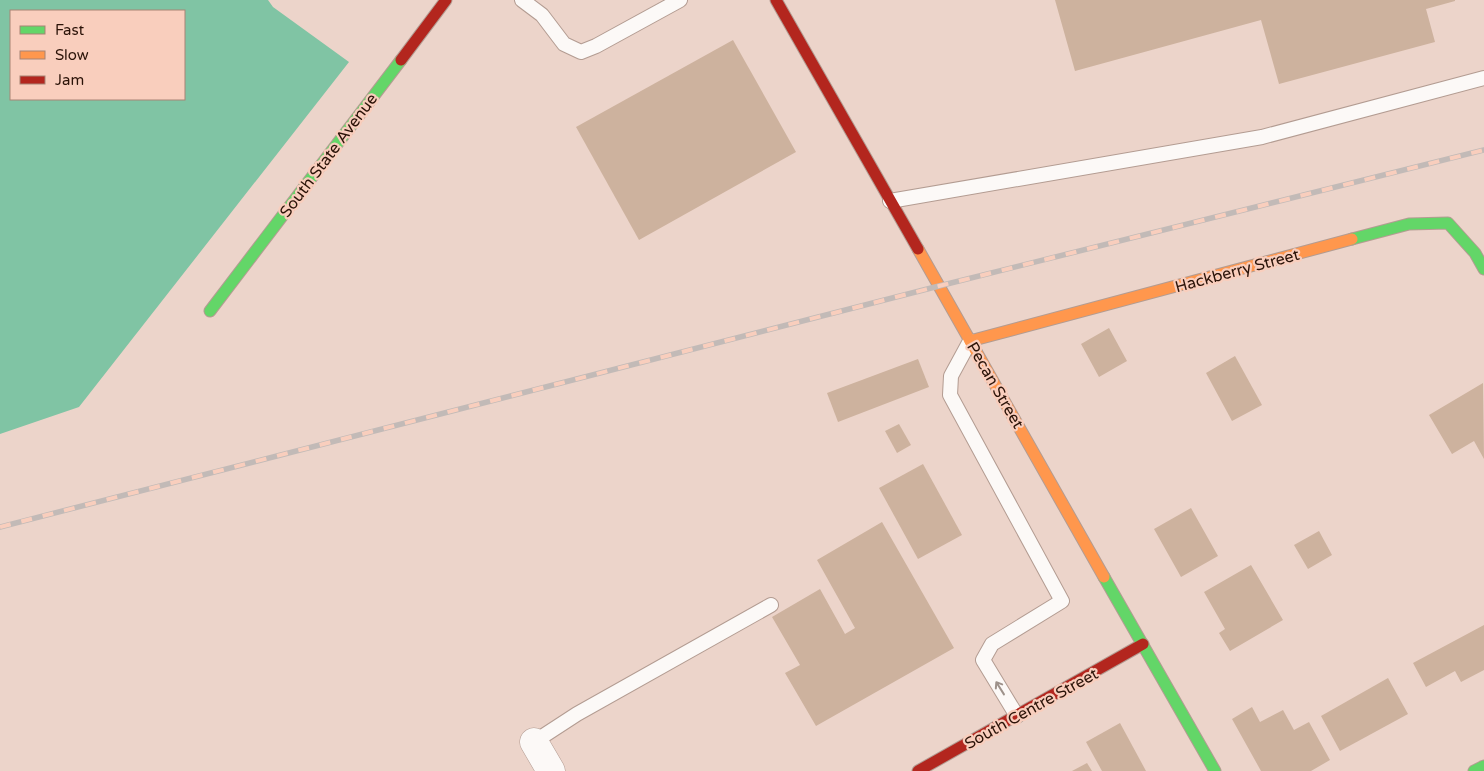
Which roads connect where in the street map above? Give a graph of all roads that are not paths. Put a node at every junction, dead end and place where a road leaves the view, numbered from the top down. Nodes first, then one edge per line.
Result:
1 (446, 0) edge
2 (522, 0) edge
3 (680, 0) edge
4 (776, 0) edge
5 (1484, 78) edge
6 (890, 201) junction
7 (1484, 269) edge
8 (210, 311) dead end
9 (970, 341) junction
10 (771, 605) dead end
11 (1143, 644) junction
12 (1017, 716) junction
13 (534, 742) joint
14 (1484, 766) edge
15 (551, 771) edge
16 (918, 771) edge
17 (1215, 771) edge
18 (1474, 771) edge

1 - 8 street, South State Avenue
2 - 3 lane
4 - 6 street, Pecan Street
5 - 6 lane
6 - 9 street, Pecan Street
7 - 9 street, Hackberry Street
9 - 11 street, Pecan Street
12 -> 9 lane
10 - 13 lane
11 - 12 street, South Centre Street
11 - 17 street, Pecan Street
12 - 16 street, South Centre Street
13 - 15 street
14 - 18 street

